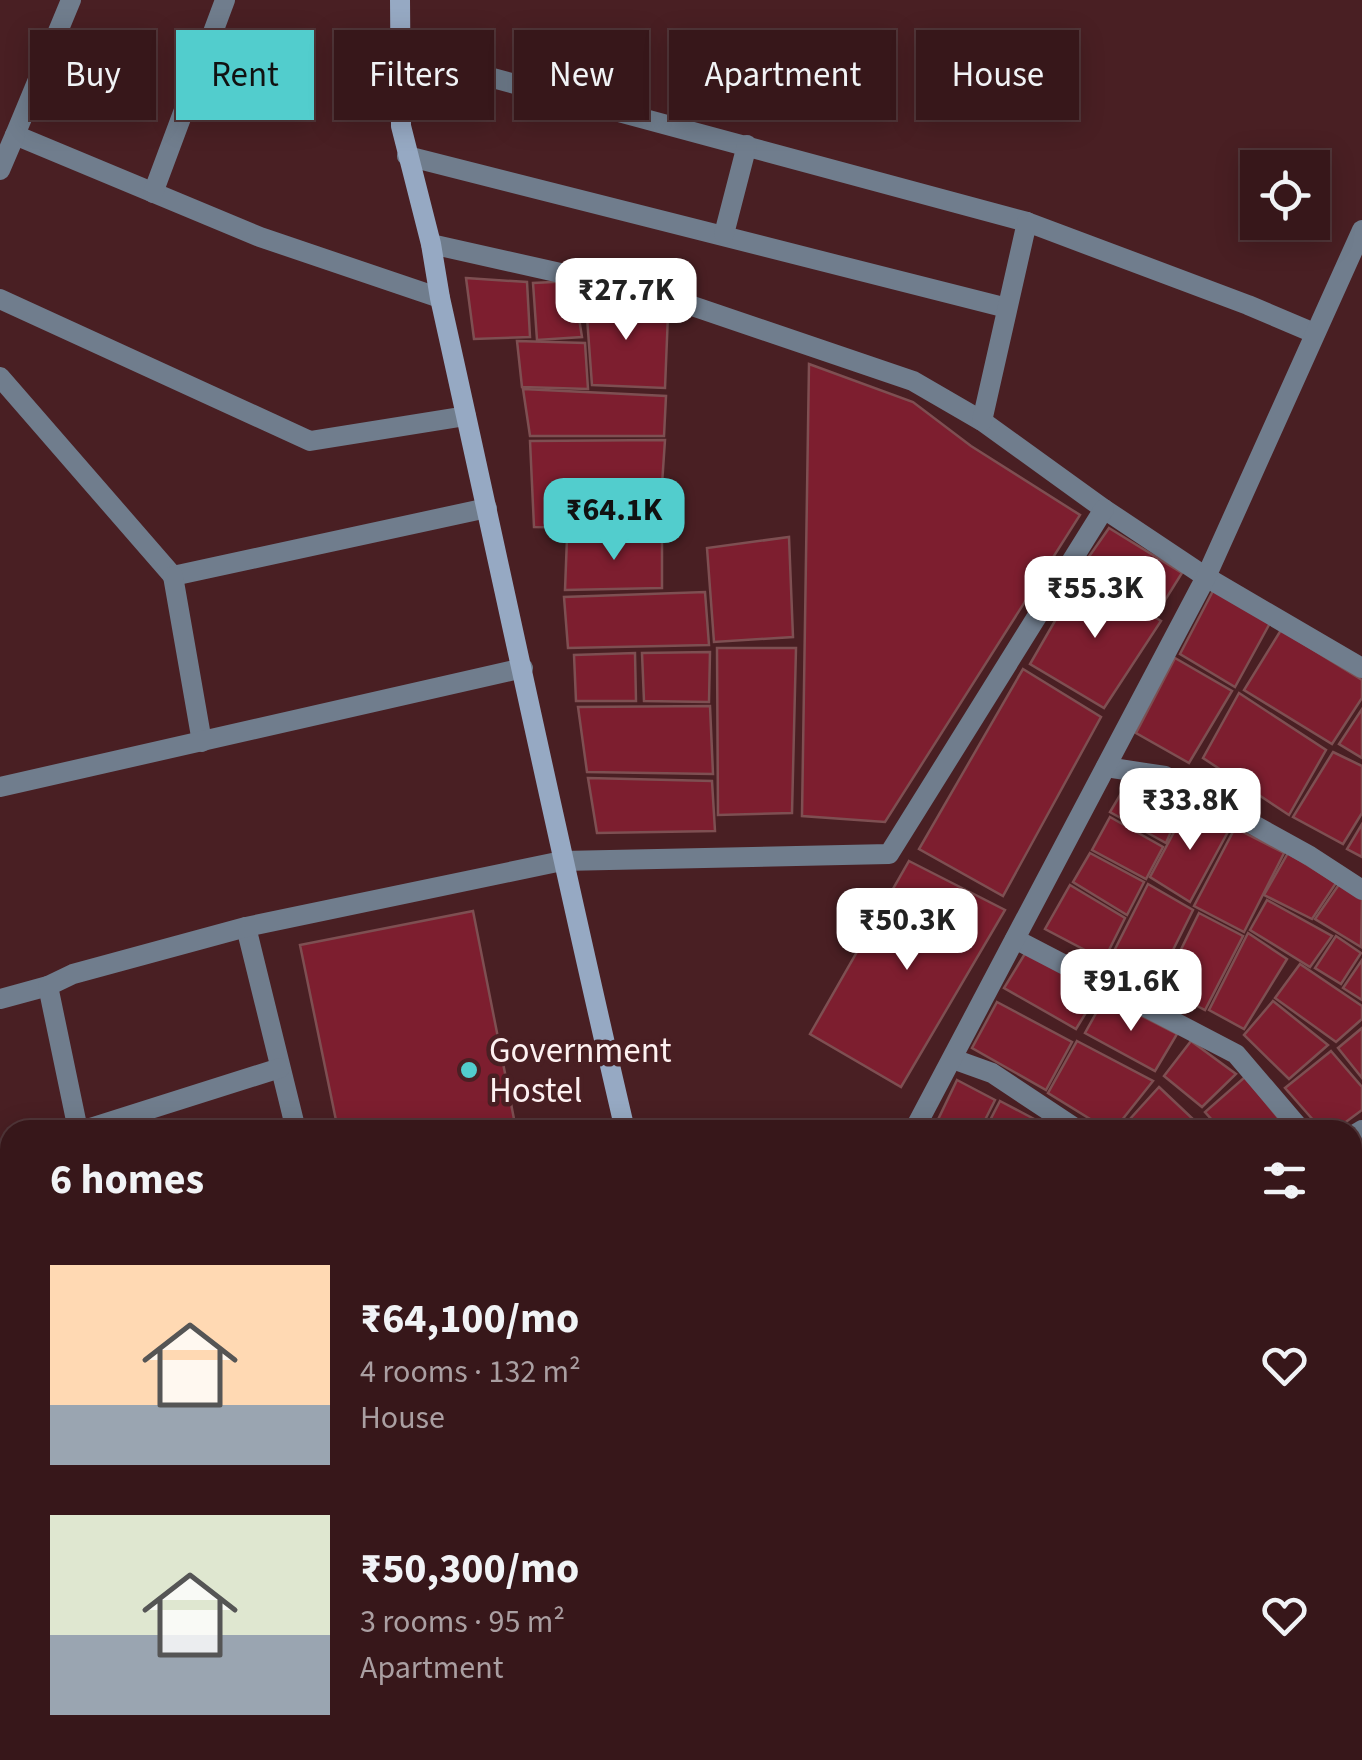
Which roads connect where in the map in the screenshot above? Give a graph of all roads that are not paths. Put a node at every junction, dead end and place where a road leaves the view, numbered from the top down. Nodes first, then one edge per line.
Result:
1 (71, 0) edge
2 (225, 0) edge
3 (400, 0) edge
4 (400, 30) edge
5 (494, 78) edge
6 (401, 120) edge
7 (15, 135) junction
8 (748, 145) junction
9 (407, 156) junction
10 (0, 170) edge
11 (153, 193) junction
12 (1027, 222) junction
13 (1362, 230) edge
14 (724, 234) junction
15 (431, 244) junction
16 (440, 298) junction
17 (0, 299) edge
18 (1007, 308) junction
19 (1314, 333) junction
20 (0, 377) edge
21 (466, 416) junction
22 (982, 420) junction
23 (487, 508) junction
24 (1104, 510) junction
25 (173, 576) junction
26 (1206, 577) junction
27 (523, 668) junction
28 (1362, 668) edge
29 (202, 742) junction
30 (1106, 767) junction
31 (0, 787) edge
32 (562, 861) junction
33 (1362, 890) edge
34 (246, 927) junction
35 (1015, 939) junction
36 (48, 986) junction
37 (0, 999) edge
38 (952, 1059) junction
39 (280, 1068) junction
40 (79, 1120) edge
41 (113, 1120) edge
42 (293, 1120) edge
43 (622, 1120) edge
44 (919, 1120) edge
45 (1063, 1120) edge
46 (1292, 1120) edge

1 - 7 street
2 - 11 street
3 - 4 main road
5 - 8 street
6 - 9 main road
7 - 10 street
7 - 11 street
8 - 12 street
8 - 14 street
9 - 14 street
9 - 15 main road
11 - 16 street
12 - 18 street
12 - 19 street
13 - 19 street
14 - 18 street
15 - 16 main road
15 - 22 street
16 - 21 main road
17 - 21 street
18 - 22 street
19 - 26 street
20 - 25 street
21 - 23 main road
22 - 24 street
23 - 25 street
23 - 27 main road
24 - 26 street
24 - 32 street
25 - 29 street
26 - 28 street
26 - 30 street
27 - 29 street
27 - 32 main road
29 - 31 street
30 - 33 street
30 - 35 street
32 - 34 street
32 - 43 main road
34 - 36 street
34 - 39 street
35 - 38 street
35 - 46 street
36 - 37 street
36 - 40 street
38 - 44 street
38 - 45 street
39 - 41 street
39 - 42 street

